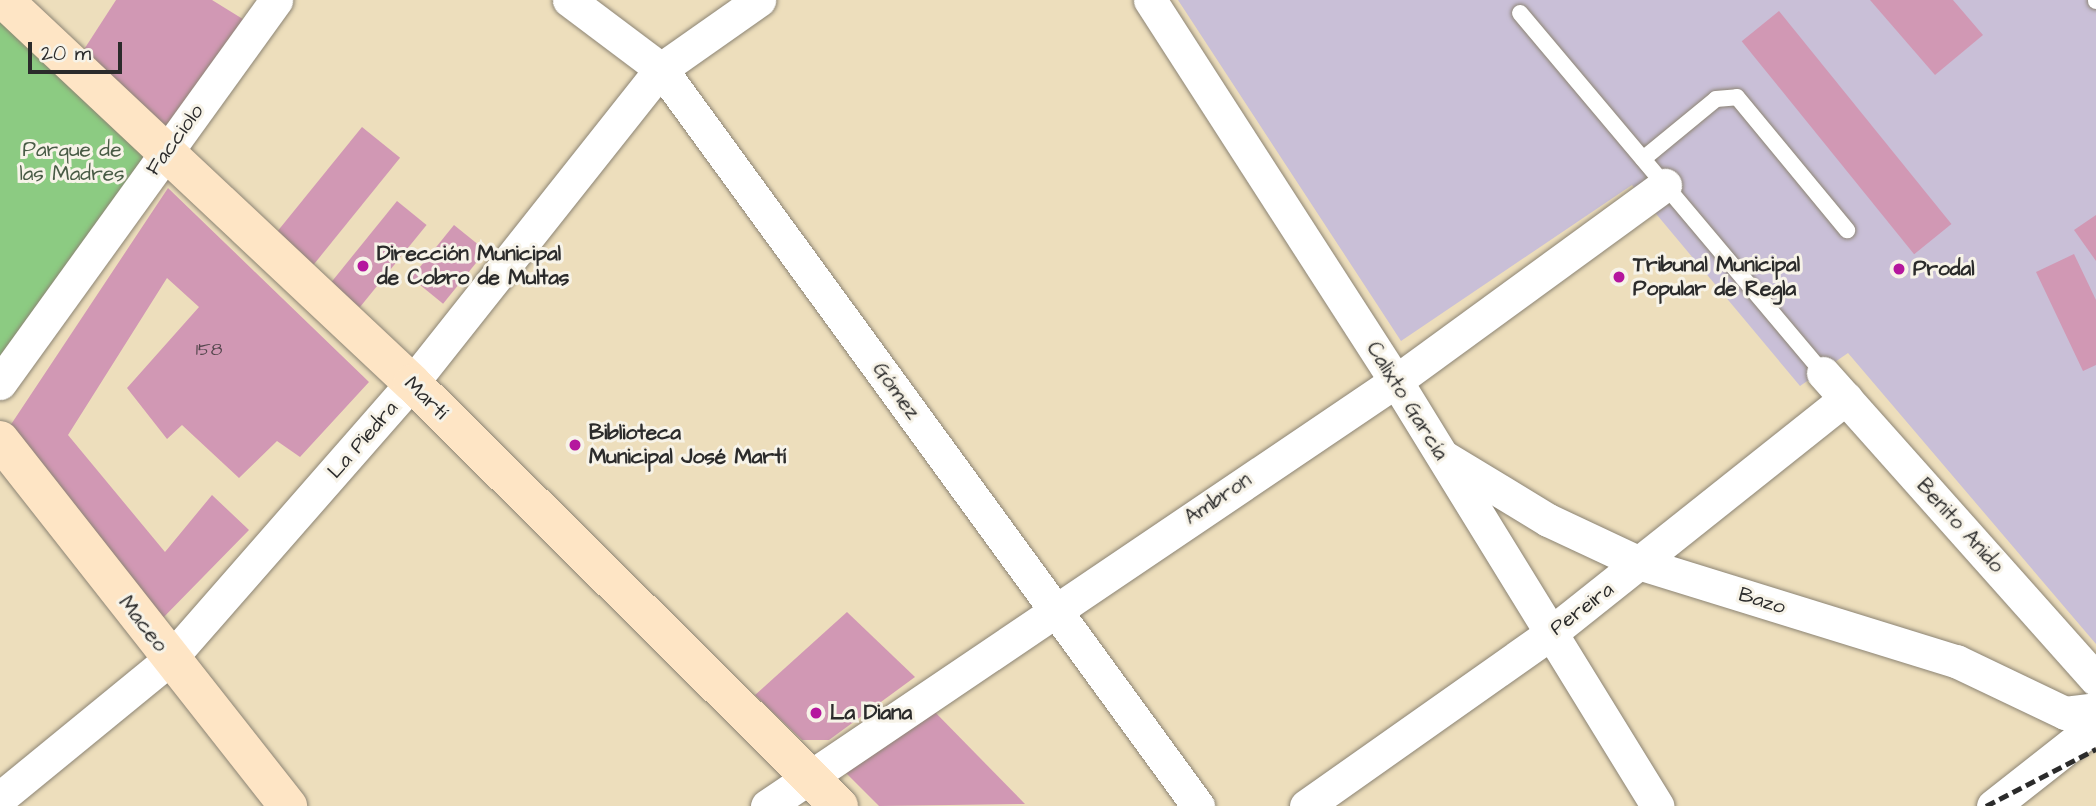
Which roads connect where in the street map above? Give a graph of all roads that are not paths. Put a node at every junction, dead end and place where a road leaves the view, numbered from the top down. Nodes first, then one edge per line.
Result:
1 (4, 0) edge
2 (276, 0) edge
3 (569, 0) edge
4 (759, 0) edge
5 (1150, 0) edge
6 (1520, 13) dead end
7 (661, 69) junction
8 (166, 153) junction
9 (1643, 159) junction
10 (1665, 185) junction
11 (1847, 230) dead end
12 (1824, 373) joint
13 (1396, 381) junction
14 (0, 383) edge
15 (412, 383) junction
16 (1846, 398) junction
17 (0, 440) edge
18 (1441, 455) junction
19 (1642, 564) junction
20 (1054, 608) junction
21 (1547, 636) junction
22 (170, 659) junction
23 (2096, 680) edge
24 (2096, 709) edge
25 (2096, 725) edge
26 (807, 776) junction
27 (0, 798) edge
28 (288, 806) edge
29 (767, 806) edge
30 (839, 806) edge
31 (1198, 806) edge
32 (1306, 806) edge
33 (1657, 806) edge
34 (1993, 806) edge

1 - 8 main road, Martí
2 - 8 street, Facciolo
3 - 7 street, Gómez
4 - 7 street, La Piedra
5 - 13 street, Calixto García
6 - 9 lane
7 - 15 street, La Piedra
7 - 20 street, Gómez
8 - 14 street, Facciolo
8 - 15 main road, Martí
9 - 10 lane
9 - 11 lane
10 - 12 lane
10 - 13 street, Ambron
12 - 16 street, Benito Anido
13 - 18 street, Calixto García
13 - 20 street, Ambron
15 - 22 street, La Piedra
15 - 26 main road, Martí
16 - 19 street, Pereira
16 - 23 street, Benito Anido
17 - 22 main road, Maceo
18 - 19 street, Bazo
18 - 21 street, Calixto García
19 - 21 street, Pereira
19 - 24 street, Bazo
20 - 26 street, Ambron
20 - 31 street, Gómez
21 - 32 street, Pereira
21 - 33 street, Calixto García
22 - 27 street, La Piedra
22 - 28 main road, Maceo
25 - 34 street
26 - 29 street, Ambron
26 - 30 main road, Martí

